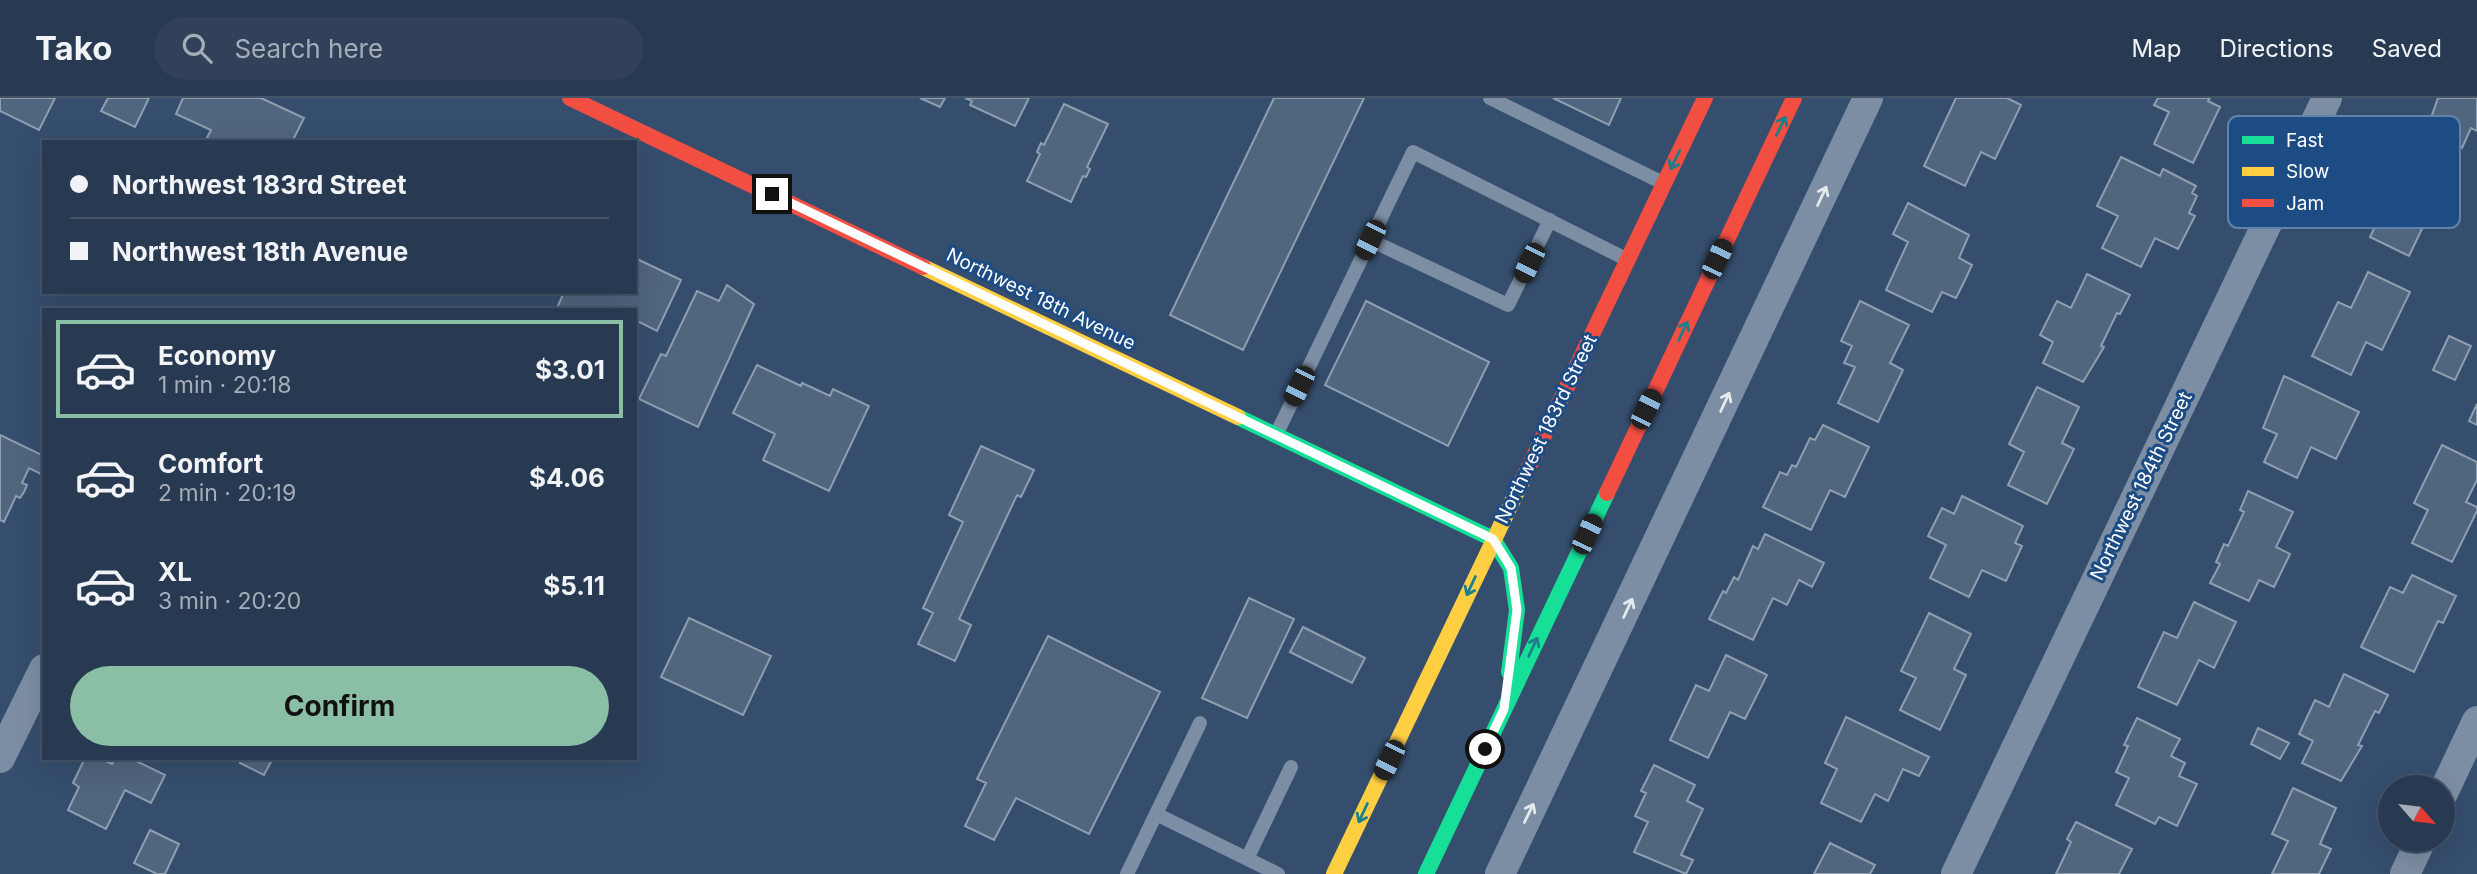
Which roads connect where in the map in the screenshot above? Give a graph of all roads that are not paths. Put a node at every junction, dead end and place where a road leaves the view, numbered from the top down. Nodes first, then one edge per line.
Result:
1 (570, 98) edge
2 (1490, 98) edge
3 (1705, 98) edge
4 (1794, 98) edge
5 (1868, 98) edge
6 (2327, 98) edge
7 (2318, 116) edge
8 (1664, 183) junction
9 (1550, 220) junction
10 (2265, 228) edge
11 (1370, 240) junction
12 (1628, 260) junction
13 (1276, 435) junction
14 (1493, 539) junction
15 (42, 673) edge
16 (1504, 709) junction
17 (2477, 721) edge
18 (1200, 723) dead end
19 (0, 758) edge
20 (1291, 767) dead end
21 (2452, 775) edge
22 (1156, 814) junction
23 (2415, 852) edge
24 (1247, 859) junction
25 (1127, 874) edge
26 (1278, 874) edge
27 (1334, 874) edge
28 (1426, 874) edge
29 (1500, 874) edge
30 (1956, 874) edge
31 (2405, 874) edge

1 - 13 main road, Northwest 18th Avenue
2 - 8 lane
3 -> 8 main road, Northwest 183rd Street
16 -> 4 main road
29 -> 5 street
6 - 7 street, Northwest 184th Street
8 - 12 main road, Northwest 183rd Street
9 - 11 lane
9 - 11 lane
9 - 12 lane
10 - 30 street, Northwest 184th Street
11 - 13 lane
12 - 14 main road, Northwest 183rd Street
13 - 14 main road, Northwest 18th Avenue
14 - 16 main road
14 -> 27 main road, Northwest 183rd Street
15 - 19 street
16 - 28 main road
17 - 21 street
18 - 22 lane
20 - 24 lane
22 - 24 lane
22 - 25 lane
23 - 31 street
24 - 26 lane

